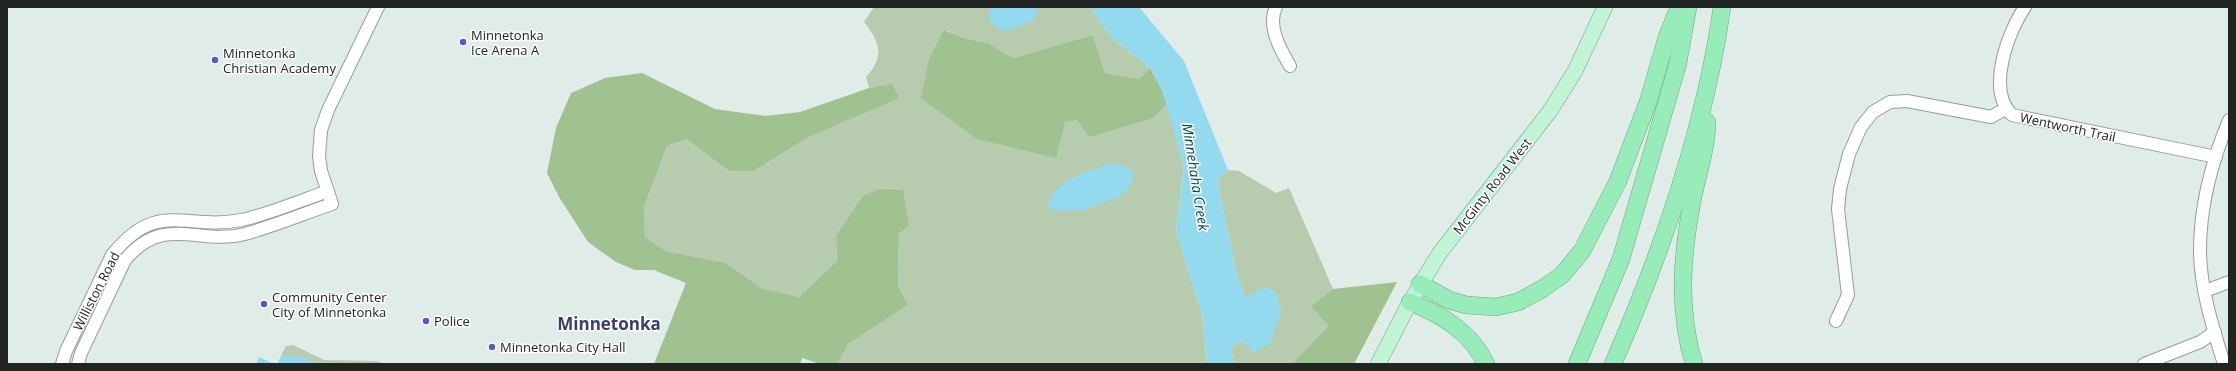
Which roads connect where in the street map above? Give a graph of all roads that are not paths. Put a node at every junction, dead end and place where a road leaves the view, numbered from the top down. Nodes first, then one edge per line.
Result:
1 (378, 7) edge
2 (1276, 7) edge
3 (1605, 7) edge
4 (1679, 7) edge
5 (1688, 7) edge
6 (1722, 7) edge
7 (2025, 7) edge
8 (1290, 66) dead end
9 (1707, 92) junction
10 (2005, 109) junction
11 (2229, 120) edge
12 (2216, 157) junction
13 (328, 191) junction
14 (1683, 269) junction
15 (2229, 282) edge
16 (1420, 284) junction
17 (2205, 290) junction
18 (1410, 302) junction
19 (1836, 321) dead end
20 (2215, 332) junction
21 (62, 364) edge
22 (78, 364) edge
23 (1378, 364) edge
24 (1486, 364) edge
25 (1578, 364) edge
26 (1613, 364) edge
27 (1694, 364) edge
28 (1704, 364) edge
29 (2144, 364) edge
30 (2224, 364) edge

1 - 13 street, Williston Road
2 - 8 street
3 - 16 main road, McGinty Road West
4 - 16 highway
5 - 25 highway
6 - 9 highway
7 - 10 street, Wentworth Trail
9 - 14 highway
9 - 26 highway
10 - 12 street, Wentworth Trail
10 - 19 street
11 - 12 street
12 - 17 street
13 - 21 street, Williston Road
13 - 22 street, Williston Road
14 - 27 highway
14 - 28 highway
15 - 17 street
16 - 18 main road, McGinty Road West
17 - 20 street
18 - 23 main road, McGinty Road West
18 - 24 highway
20 - 29 street
20 - 30 street

